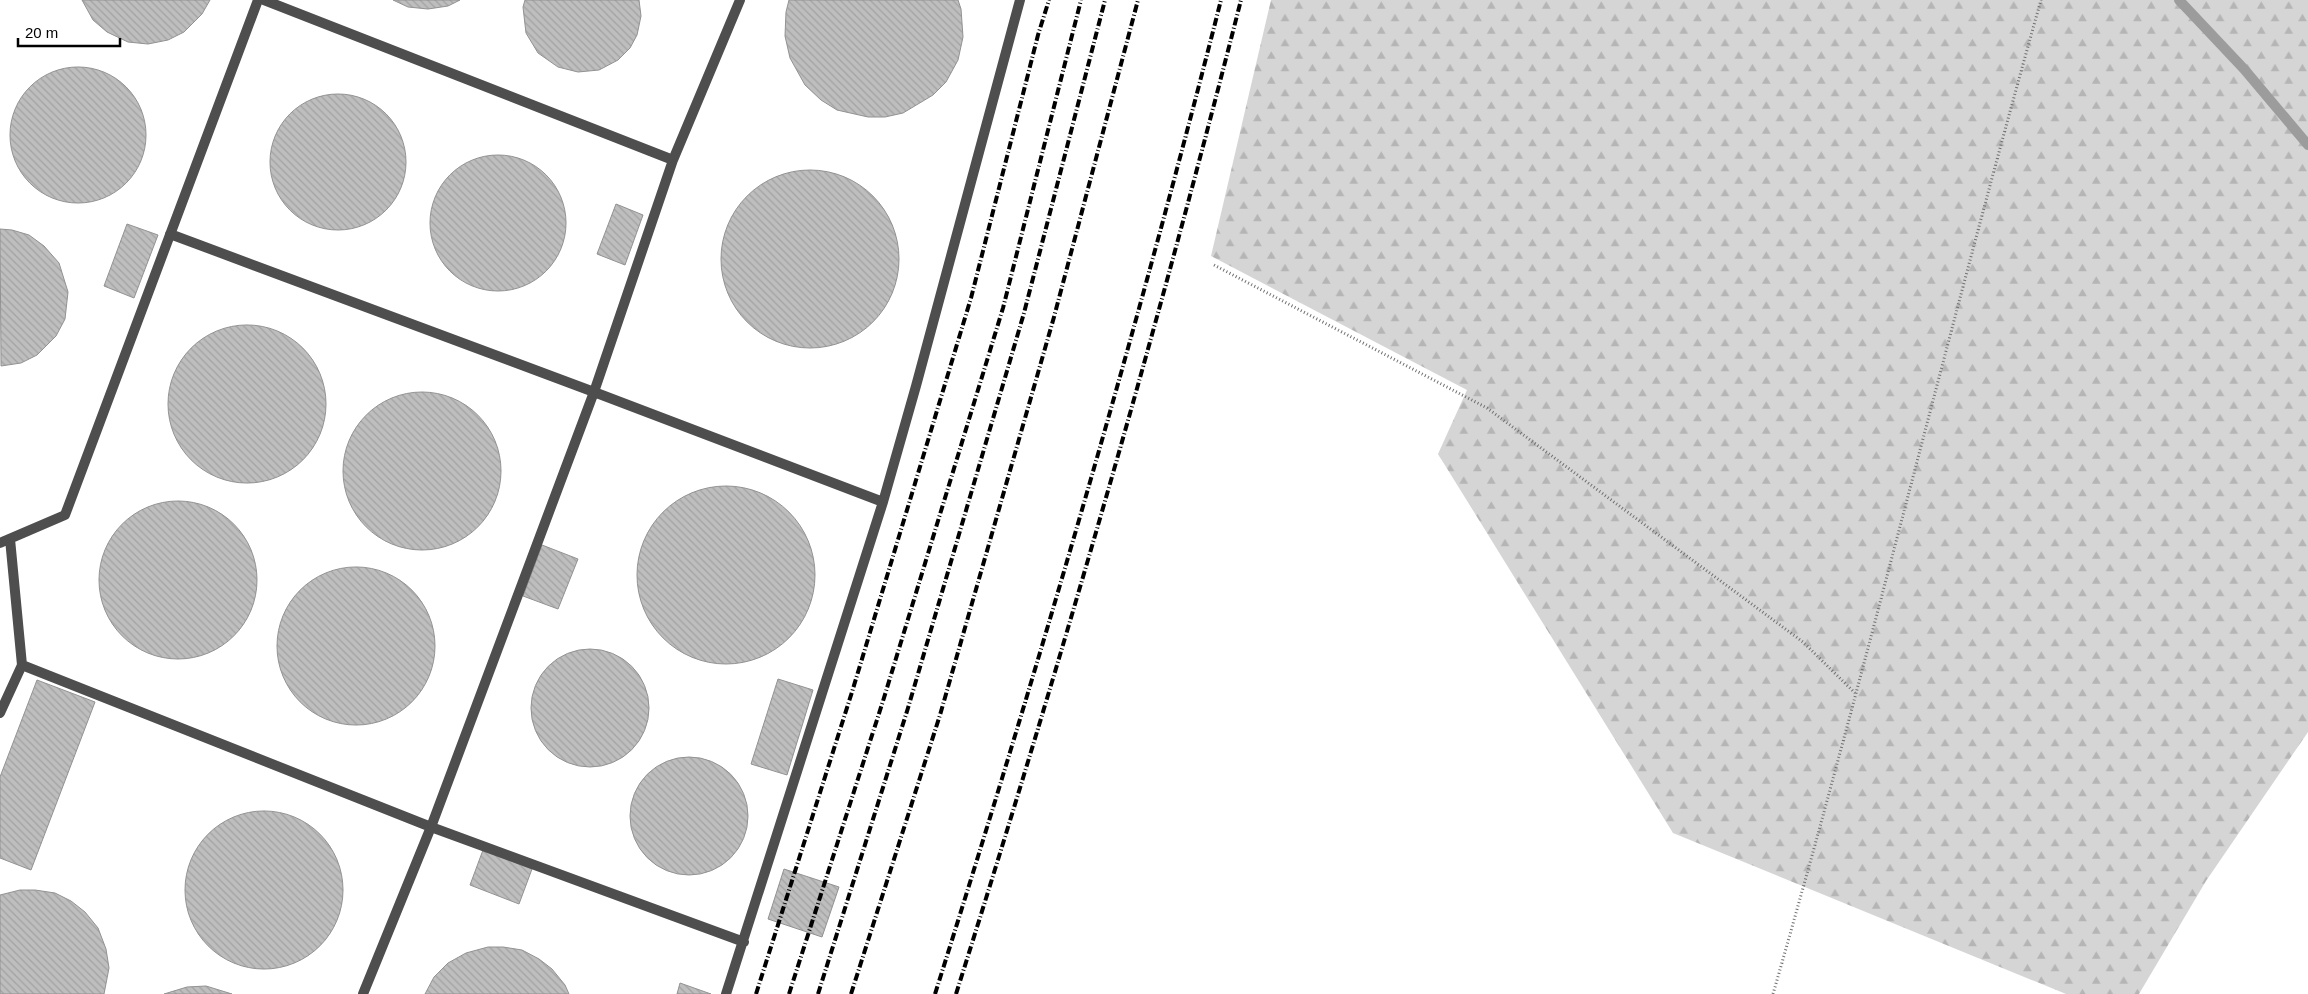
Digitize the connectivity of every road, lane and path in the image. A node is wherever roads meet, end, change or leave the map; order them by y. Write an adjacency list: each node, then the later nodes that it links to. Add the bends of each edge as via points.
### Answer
1 (258, 0): 7 (lane)
2 (264, 0): 6 (lane)
3 (740, 0): 6 (lane)
4 (1020, 0): 10 (lane)
5 (2041, 0): 14 (path, via 1988,188)
6 (673, 160): 9 (lane)
7 (170, 234): 9 (lane); 11 (lane, via 65,515)
8 (1214, 265): 14 (path, via 1486,408 1803,642)
9 (594, 392): 10 (lane); 16 (lane)
10 (883, 502): 17 (lane)
11 (10, 539): 12 (lane); 13 (lane)
12 (0, 544)
13 (22, 666): 15 (lane); 16 (lane)
14 (1856, 694): 20 (path)
15 (0, 713)
16 (431, 827): 17 (lane); 18 (lane)
17 (744, 942): 19 (lane)
18 (363, 994)
19 (726, 994)
20 (1773, 994)

